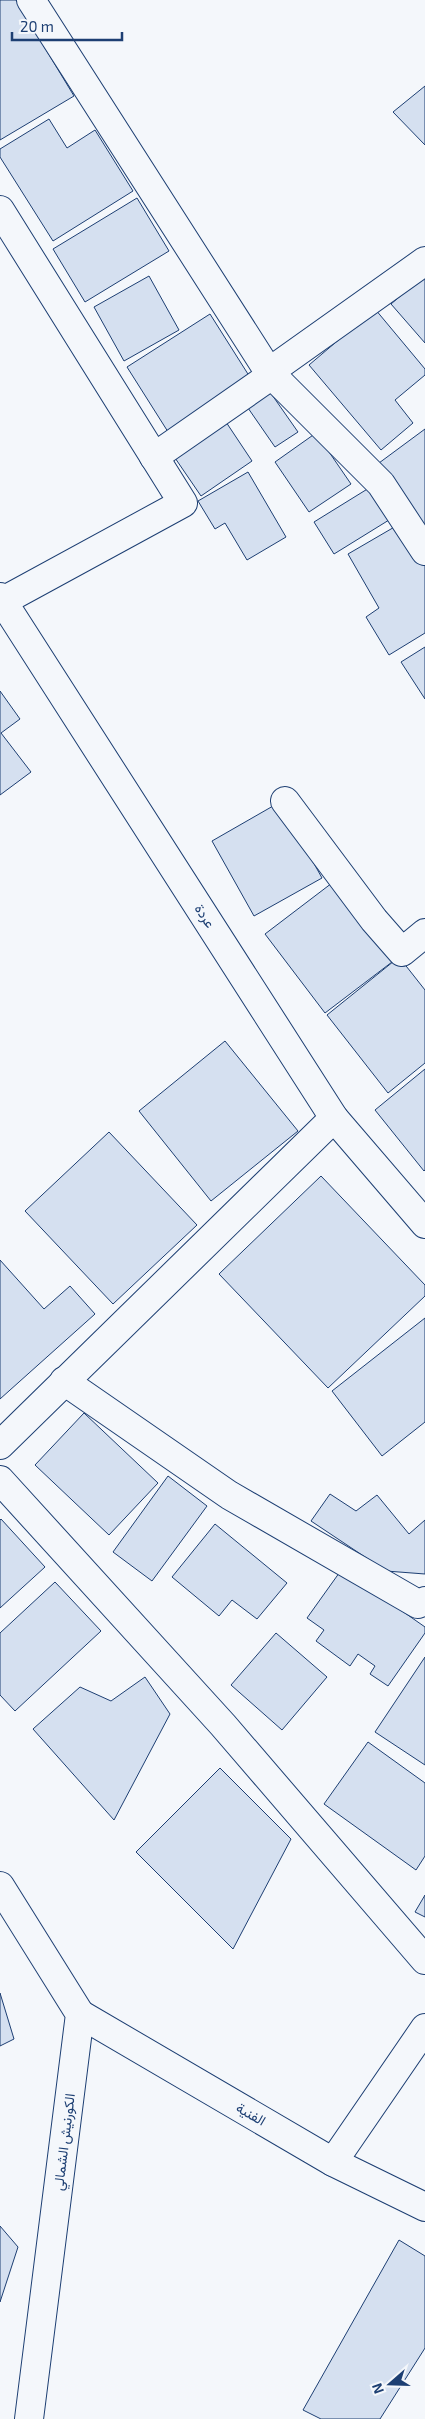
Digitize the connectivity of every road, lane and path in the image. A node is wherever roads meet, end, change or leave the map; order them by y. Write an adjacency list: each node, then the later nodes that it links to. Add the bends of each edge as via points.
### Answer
1 (31, 0): 4 (street)
2 (0, 210): 5 (street)
3 (425, 261): 4 (street)
4 (271, 373): 5 (street); 6 (street, via 382,484)
5 (154, 457): 7 (street, via 183,503)
6 (425, 551)
7 (1, 599): 10 (street, عردة)
8 (285, 801): 9 (street, via 374,920 402,952)
9 (425, 933)
10 (334, 1118): 11 (street, عردة); 12 (street)
11 (425, 1224)
12 (64, 1381): 13 (street); 15 (street, via 228,1494 418,1604)
13 (0, 1445)
14 (0, 1480): 17 (street, via 223,1725)
15 (425, 1602)
16 (0, 1886): 18 (street)
17 (425, 1960)
18 (80, 2014): 20 (street, الفنية); 22 (street, الكورنيش الشمالي)
19 (425, 2028): 20 (street)
20 (333, 2162): 21 (street, الفنية)
21 (425, 2207)
22 (29, 2419)

